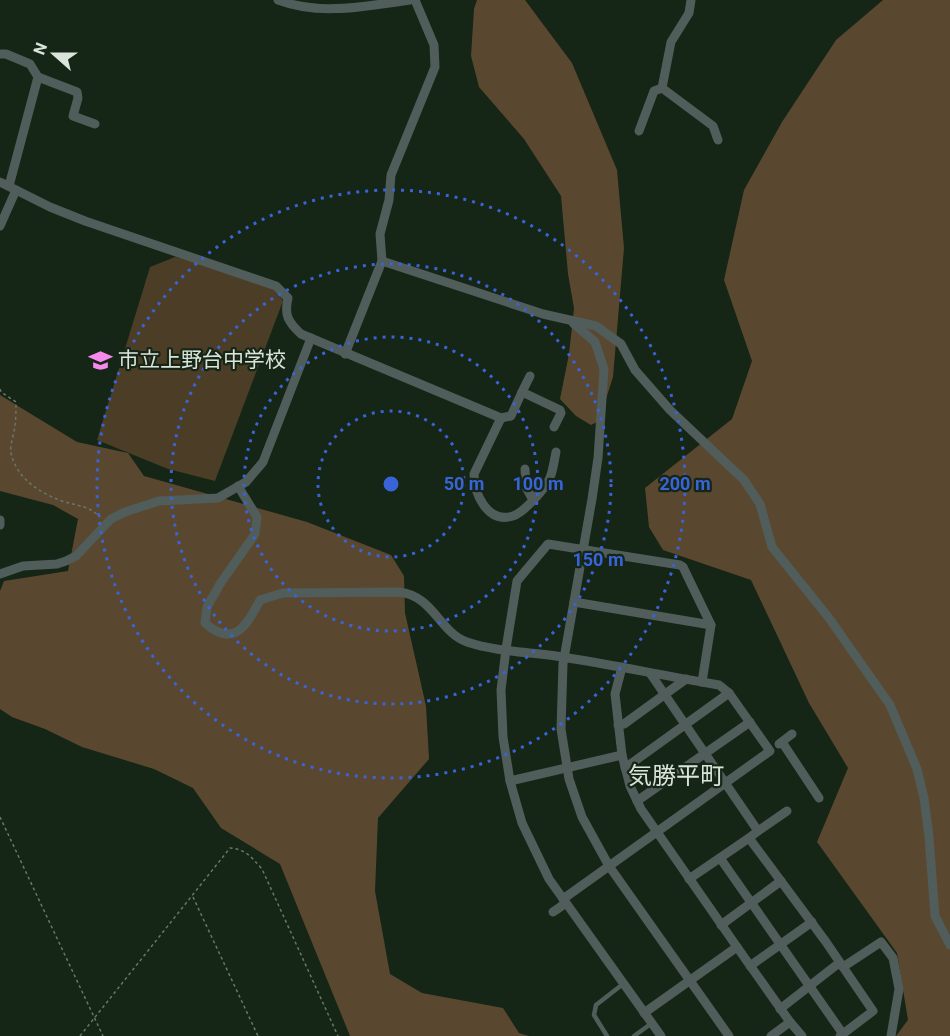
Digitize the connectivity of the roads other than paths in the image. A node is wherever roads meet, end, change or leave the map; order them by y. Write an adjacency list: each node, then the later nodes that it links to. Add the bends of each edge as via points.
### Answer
1 (278, 0): 2 (street, via 294,6 339,9)
2 (410, 0)
3 (415, 0): 13 (street, via 434,45 435,67 392,175 380,234)
4 (691, 0): 7 (street, via 671,42)
5 (0, 54): 6 (street, via 30,64)
6 (38, 76): 8 (street, via 77,92 73,116); 11 (street)
7 (662, 88): 9 (street, via 654,91); 10 (street, via 712,126)
8 (95, 124)
9 (639, 131)
10 (718, 140)
11 (8, 186): 12 (street); 15 (street, via 84,221 276,286 288,298 288,320)
12 (0, 226)
13 (382, 261): 14 (street); 16 (street)
14 (571, 321): 27 (street, via 595,342 604,369 598,458); 67 (street, via 596,326 621,344 635,370 670,410 744,480 760,504 772,547 829,618 890,705 917,769 929,837 935,916)
15 (311, 339): 16 (street); 23 (street, via 263,462)
16 (345, 354): 19 (street)
17 (530, 376): 18 (street)
18 (522, 392): 19 (street, via 511,416); 20 (street, via 560,410)
19 (501, 418): 24 (street, via 474,474 476,493 484,507 502,516 514,516)
20 (554, 428)
21 (556, 452): 24 (street, via 549,481)
22 (525, 469): 24 (street, via 526,487)
23 (238, 486): 28 (street, via 218,498 159,501 125,512 111,519 76,556 66,561); 31 (street, via 257,517 255,534 207,607 205,623 213,630 225,634 239,632 260,600 283,593 406,592 424,601 461,639)
24 (533, 500)
25 (0, 520): 26 (street)
26 (0, 525)
27 (584, 550): 29 (street); 30 (street, via 680,565); 31 (street, via 548,544 517,581)
28 (0, 574)
29 (574, 602): 30 (street); 32 (street)
30 (711, 625): 36 (street)
31 (506, 650): 32 (street); 49 (street, via 501,690 502,737)
32 (564, 657): 33 (street); 47 (street, via 561,720)
33 (622, 668): 34 (street); 40 (street, via 615,694)
34 (650, 673): 35 (street); 38 (street)
35 (686, 679): 36 (street); 38 (street)
36 (702, 682): 37 (street)
37 (729, 693): 39 (street); 41 (street)
38 (665, 695): 40 (street); 41 (street)
39 (750, 722): 44 (street); 45 (street)
40 (618, 725): 46 (street)
41 (686, 726): 45 (street); 48 (street)
42 (792, 735): 43 (street)
43 (782, 742): 44 (street); 51 (street)
44 (770, 751): 50 (street)
45 (705, 753): 50 (street); 52 (street)
46 (622, 755): 47 (street); 48 (street)
47 (567, 768): 49 (street); 58 (street, via 582,816)
48 (625, 768): 52 (street)
49 (510, 782): 61 (street, via 532,848)
50 (726, 784): 54 (street); 55 (street)
51 (819, 798)
52 (638, 801): 55 (street)
53 (788, 811): 54 (street)
54 (759, 831): 56 (street)
55 (657, 832): 58 (street); 59 (street)
56 (749, 838): 57 (street); 60 (street)
57 (720, 858): 59 (street); 62 (street)
58 (609, 866): 61 (street); 71 (street)
59 (689, 879): 65 (street)
60 (781, 881): 62 (street); 64 (street)
61 (565, 901): 63 (street); 72 (street)
62 (751, 902): 65 (street); 66 (street)
63 (553, 912)
64 (812, 922): 66 (street); 69 (street)
65 (721, 925): 68 (street)
66 (781, 945): 70 (street); 73 (street)
67 (950, 945)
68 (737, 947): 70 (street); 71 (street)
69 (841, 965): 73 (street); 78 (street, via 873,1011); 85 (street, via 881,942 893,958 899,989)
70 (750, 966): 74 (street)
71 (690, 980): 75 (street); 82 (street)
72 (623, 984): 75 (street); 79 (lane, via 596,1005 594,1015)
73 (811, 986): 74 (street); 78 (street)
74 (780, 1009): 77 (street)
75 (644, 1013): 76 (street)
76 (652, 1023): 80 (lane); 81 (street)
77 (790, 1023): 83 (street); 84 (street)
78 (841, 1035)
79 (607, 1036)
80 (634, 1036)
81 (661, 1036)
82 (729, 1036)
83 (771, 1036)
84 (802, 1036)
85 (891, 1036)

